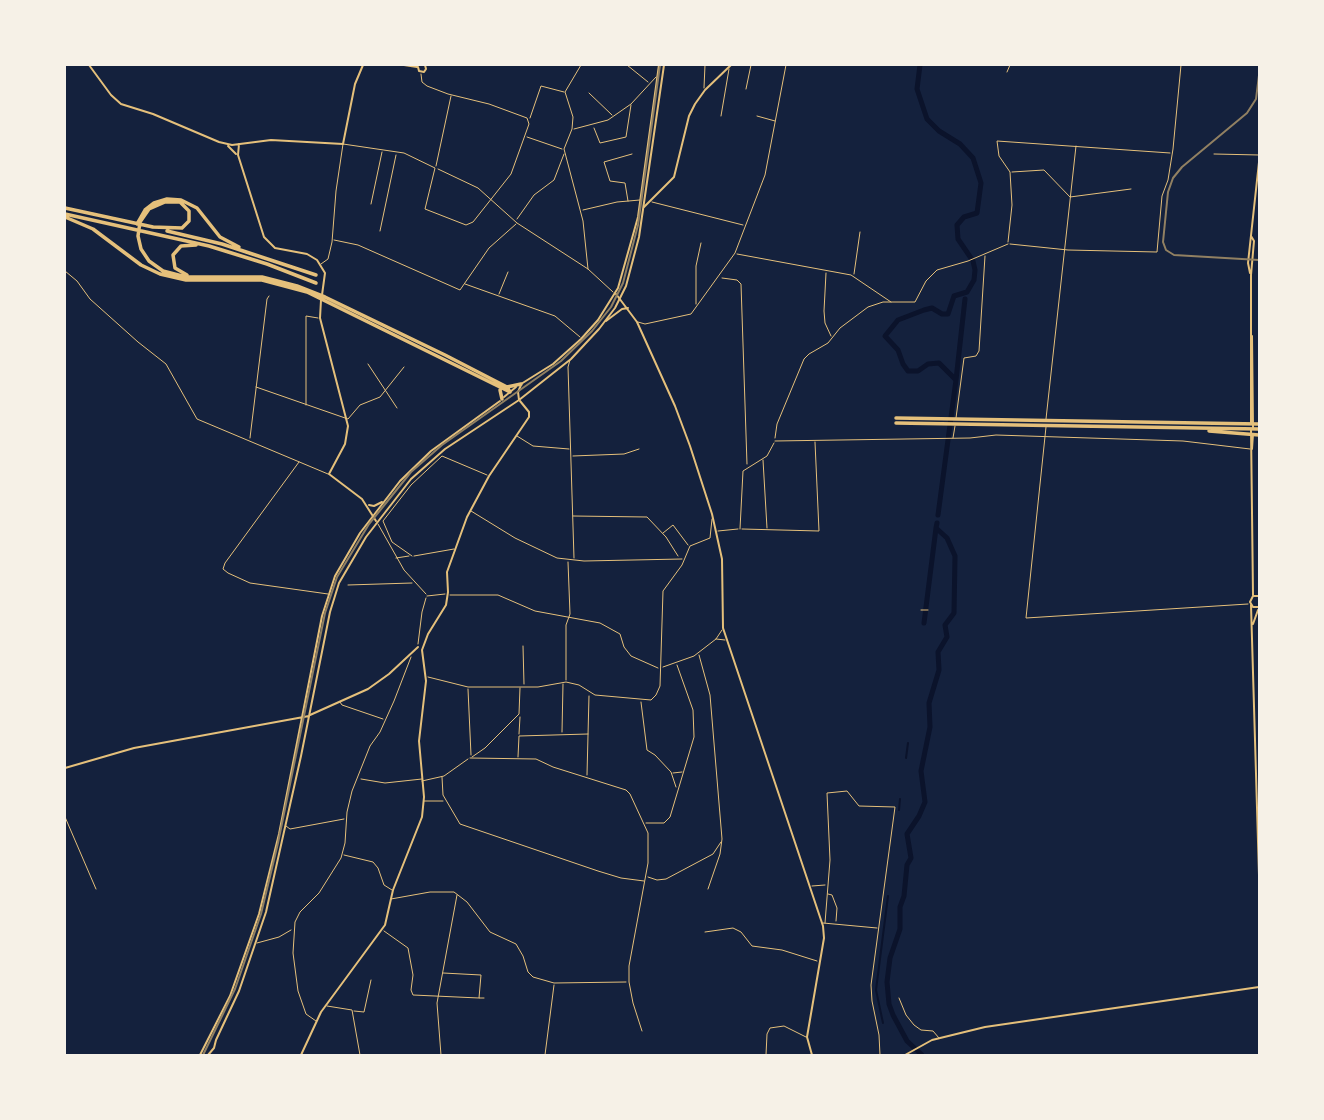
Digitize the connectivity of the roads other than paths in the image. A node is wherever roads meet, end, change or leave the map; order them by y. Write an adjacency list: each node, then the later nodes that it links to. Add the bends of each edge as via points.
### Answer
1 (89, 65): 36 (main road, via 120,102)
2 (363, 65): 38 (main road)
3 (404, 65): 14 (main road)
4 (425, 65): 16 (main road)
5 (581, 65): 24 (street)
6 (627, 65): 20 (street)
7 (659, 65): 18 (main road)
8 (665, 65): 19 (main road)
9 (705, 65): 23 (street)
10 (751, 65): 22 (street)
11 (786, 65): 32 (street)
12 (1010, 65): 17 (street)
13 (1181, 65): 44 (street)
14 (418, 66): 16 (main road)
15 (731, 66): 23 (main road); 29 (street)
16 (421, 72): 26 (street, via 424,84)
17 (1007, 72)
18 (657, 76): 20 (street); 21 (main road)
19 (662, 82): 21 (street); 53 (main road)
20 (650, 83): 21 (street); 27 (street)
21 (655, 85): 56 (main road)
22 (746, 89)
23 (705, 90): 54 (main road, via 690,113 674,177)
24 (565, 92): 31 (street, via 540,87); 34 (street, via 573,114)
25 (589, 93): 28 (street)
26 (452, 95): 31 (street); 50 (street)
27 (631, 104): 28 (street); 33 (street, via 625,138 600,143)
28 (614, 117): 33 (street)
29 (721, 117)
30 (757, 117): 32 (street)
31 (529, 120): 35 (street)
32 (775, 121): 65 (street, via 765,175)
33 (594, 126): 34 (street)
34 (572, 129): 41 (street)
35 (524, 137): 41 (street); 57 (street, via 512,173)
36 (225, 144): 37 (main road); 48 (main road)
37 (239, 144): 38 (main road, via 271,140); 48 (main road)
38 (343, 144): 40 (street); 70 (street)
39 (1076, 146): 44 (street); 51 (street, via 997,141 999,156); 55 (street)
40 (382, 149): 42 (street); 59 (street)
41 (564, 149): 43 (street)
42 (396, 152): 50 (street); 67 (street)
43 (565, 153): 61 (street); 64 (street, via 552,181 533,196)
44 (1172, 153): 74 (street, via 1157,252)
45 (632, 154): 58 (street, via 604,162 610,181 625,182)
46 (1214, 154): 47 (street)
47 (1259, 155)
48 (239, 158): 80 (main road, via 266,240 278,249 312,256)
49 (1259, 162): 77 (main road)
50 (435, 168): 57 (street); 57 (street, via 426,211 468,226)
51 (1010, 172): 55 (street, via 1044,170); 72 (street)
52 (1131, 188): 55 (street)
53 (646, 194): 54 (main road); 56 (main road); 60 (main road)
54 (652, 197): 60 (main road); 65 (street)
55 (1070, 197): 74 (street)
56 (641, 198): 58 (street); 92 (main road)
57 (492, 199): 64 (street)
58 (628, 201): 61 (street)
59 (371, 204)
60 (644, 207): 95 (main road)
61 (581, 211): 81 (street)
62 (65, 213): 66 (highway); 73 (highway); 87 (highway, via 147,268)
63 (143, 215): 66 (highway, via 168,201 183,203 189,211 189,221 182,228); 69 (highway); 78 (highway, via 157,202 181,200 197,208 222,238)
64 (516, 222): 81 (street); 91 (street, via 489,248)
65 (745, 225): 75 (street)
66 (152, 227): 78 (highway)
67 (380, 231)
68 (860, 232): 89 (street)
69 (137, 238): 87 (highway, via 146,262); 88 (highway, via 144,255 157,268)
70 (332, 239): 80 (street, via 328,259); 91 (street, via 358,245 460,290)
71 (701, 243): 97 (street)
72 (1008, 244): 74 (street); 76 (street)
73 (209, 246): 88 (highway, via 185,245 174,254 175,268); 90 (highway)
74 (1064, 250): 128 (street)
75 (735, 253): 82 (street); 86 (street)
76 (986, 254): 96 (street, via 935,272 915,302); 129 (street, via 979,351 964,358)
77 (1251, 254): 79 (main road); 135 (main road)
78 (257, 255): 85 (highway)
79 (1258, 255)
80 (321, 264): 99 (main road, via 325,276)
81 (587, 269): 92 (street)
82 (826, 270): 89 (street); 104 (street, via 824,311)
83 (65, 271): 130 (street, via 166,364 197,419)
84 (508, 272): 94 (street)
85 (316, 275)
86 (719, 276): 97 (street); 139 (street, via 741,284)
87 (169, 277): 112 (highway, via 257,280 301,290)
88 (196, 277): 114 (highway, via 256,276 298,286)
89 (854, 277): 96 (street)
90 (316, 283)
91 (465, 284): 94 (street)
92 (615, 293): 95 (main road); 105 (main road)
93 (269, 296): 113 (street)
94 (498, 296): 105 (street, via 555,316)
95 (621, 299): 98 (main road); 100 (main road)
96 (891, 302): 104 (street, via 868,307)
97 (697, 307): 102 (street, via 685,317)
98 (629, 308): 100 (main road); 101 (main road)
99 (320, 318): 119 (street, via 306,316); 121 (main road)
100 (606, 321): 106 (main road)
101 (637, 322): 102 (street); 103 (main road)
102 (645, 324): 103 (street)
103 (642, 332): 147 (main road, via 683,425)
104 (832, 337): 132 (street, via 804,359 776,424)
105 (581, 339): 111 (main road)
106 (571, 359): 109 (main road); 110 (street)
107 (368, 365): 115 (street)
108 (404, 367): 115 (street)
109 (560, 367): 110 (street); 118 (main road)
110 (568, 367): 133 (street)
111 (521, 384): 114 (highway); 116 (main road); 118 (main road)
112 (495, 386): 116 (highway); 117 (highway)
113 (256, 387): 119 (street); 130 (street)
114 (507, 387): 116 (highway)
115 (387, 391): 120 (street); 121 (street, via 360,405)
116 (510, 392): 117 (main road); 118 (main road)
117 (502, 399): 142 (main road, via 426,456)
118 (519, 400): 126 (main road, via 530,415); 148 (main road, via 429,461)
119 (306, 405): 121 (street)
120 (397, 408)
121 (347, 419): 140 (main road, via 345,444)
122 (896, 421): 123 (highway)
123 (956, 422): 124 (highway); 125 (highway)
124 (1259, 425): 125 (highway)
125 (1193, 429): 127 (highway)
126 (517, 436): 133 (street, via 535,447); 141 (main road)
127 (1259, 436)
128 (1045, 437): 129 (street); 135 (street); 171 (street, via 1026,618)
129 (953, 438): 131 (street)
130 (249, 440): 138 (street)
131 (815, 440): 132 (street); 150 (street, via 820,531)
132 (775, 441): 137 (street)
133 (571, 449): 136 (street)
134 (639, 449): 136 (street)
135 (1252, 449): 165 (main road)
136 (571, 456): 146 (street)
137 (763, 460): 139 (street); 150 (street)
138 (300, 461): 140 (street); 166 (street, via 224,570 250,583)
139 (747, 467): 149 (street)
140 (329, 474): 143 (main road)
141 (489, 476): 144 (main road); 155 (street, via 442,456 395,504 384,526 395,544)
142 (382, 502): 143 (main road); 145 (main road)
143 (368, 505): 145 (main road)
144 (470, 511): 154 (main road); 159 (street, via 534,548)
145 (373, 514): 148 (main road); 166 (main road)
146 (573, 516): 152 (street, via 647,517); 160 (street)
147 (712, 519): 151 (main road); 153 (street, via 710,538)
148 (376, 521): 156 (street); 197 (main road, via 334,596)
149 (740, 529): 150 (street); 151 (street)
150 (767, 530)
151 (715, 532): 176 (main road, via 724,575)
152 (661, 533): 153 (street, via 673,525); 157 (street)
153 (690, 547): 158 (street)
154 (456, 549): 155 (street); 167 (main road, via 447,574)
155 (412, 556): 156 (street)
156 (396, 558): 161 (street)
157 (679, 558): 158 (street); 160 (street)
158 (684, 559): 187 (street, via 662,596)
159 (568, 560): 160 (street); 175 (street)
160 (574, 560)
161 (411, 579): 162 (street); 163 (street)
162 (415, 582): 163 (street); 168 (street)
163 (406, 583): 164 (street)
164 (348, 585)
165 (1253, 587): 169 (main road); 170 (main road)
166 (326, 594): 198 (main road)
167 (448, 594): 168 (street); 175 (street, via 495,594 535,611); 180 (main road)
168 (427, 596): 181 (street)
169 (1253, 596): 170 (main road); 171 (main road)
170 (1259, 596)
171 (1250, 604): 172 (main road); 177 (main road)
172 (1259, 607): 177 (main road)
173 (922, 610): 174 (street)
174 (928, 611)
175 (569, 617): 187 (street, via 613,629 631,656); 189 (street)
176 (723, 628): 178 (street); 179 (main road)
177 (1251, 629): 221 (main road)
178 (716, 639): 179 (street); 184 (street)
179 (727, 641): 226 (main road)
180 (424, 644): 181 (main road); 183 (main road)
181 (418, 646): 183 (main road); 185 (main road)
182 (523, 646): 191 (street)
183 (422, 650): 188 (main road)
184 (698, 653): 186 (street); 219 (street, via 710,695)
185 (410, 655): 195 (main road, via 376,684); 199 (street)
186 (676, 663): 187 (street); 206 (street, via 695,725)
187 (661, 668): 194 (street, via 657,693 651,700)
188 (426, 677): 192 (street); 211 (main road, via 419,735)
189 (564, 682): 191 (street); 193 (street, via 579,685); 200 (street)
190 (520, 686): 191 (street); 192 (street); 196 (street)
191 (524, 686)
192 (468, 687): 203 (street)
193 (590, 694): 194 (street); 201 (street)
194 (642, 700): 207 (street, via 646,748)
195 (340, 702): 197 (main road); 199 (street)
196 (519, 714): 202 (street); 203 (street)
197 (309, 716): 198 (main road); 218 (main road)
198 (302, 717): 205 (main road, via 120,751); 258 (main road, via 257,924 233,990)
199 (385, 720): 209 (street)
200 (562, 734): 201 (street); 202 (street)
201 (588, 734): 210 (street)
202 (519, 736): 204 (street)
203 (471, 758): 204 (street); 208 (street)
204 (518, 759): 210 (street, via 536,759)
205 (65, 768)
206 (684, 771): 207 (street); 212 (street)
207 (671, 772): 212 (street)
208 (442, 777): 211 (street); 213 (street)
209 (359, 778): 211 (street, via 385,783); 216 (street)
210 (586, 778): 217 (street, via 628,792)
211 (422, 780): 214 (main road)
212 (677, 789): 217 (street, via 669,819)
213 (445, 800): 214 (street); 224 (street, via 462,825 598,871)
214 (424, 801): 229 (main road)
215 (65, 817): 228 (street)
216 (346, 819): 218 (street); 220 (street)
217 (644, 823): 223 (street, via 649,844)
218 (286, 826): 239 (main road)
219 (722, 840): 223 (street, via 711,855 666,879); 227 (street)
220 (342, 855): 229 (street, via 371,860 384,884); 236 (street, via 321,891 299,914)
221 (1259, 861): 222 (main road)
222 (1259, 875)
223 (646, 876): 224 (street)
224 (644, 881): 243 (street)
225 (828, 885): 226 (street); 231 (street); 235 (street, via 827,793 847,791 859,806 895,807)
226 (810, 886): 233 (main road)
227 (708, 889)
228 (96, 890)
229 (393, 890): 232 (main road)
230 (458, 893): 232 (street); 241 (street); 244 (street, via 490,932 517,946 529,974)
231 (827, 894): 233 (street); 234 (street, via 836,904)
232 (391, 899): 237 (main road)
233 (824, 923): 234 (street); 240 (main road)
234 (835, 923): 235 (street)
235 (879, 928): 270 (street, via 871,994)
236 (294, 929): 239 (street); 252 (street, via 298,991 306,1014)
237 (382, 930): 246 (street, via 408,948 412,995); 250 (main road)
238 (705, 932): 240 (street, via 733,928 752,946)
239 (257, 943): 259 (main road)
240 (820, 962): 253 (main road)
241 (443, 973): 246 (street); 247 (street, via 481,975)
242 (370, 979): 251 (street, via 364,1012)
243 (629, 982): 244 (street); 254 (street)
244 (554, 983): 267 (street)
245 (1259, 987): 257 (main road, via 985,1027)
246 (438, 996): 247 (street); 266 (street)
247 (479, 998): 248 (street)
248 (484, 998)
249 (900, 998): 257 (street, via 914,1025)
250 (325, 1006): 251 (street); 252 (main road)
251 (352, 1010): 265 (street)
252 (316, 1021): 264 (main road)
253 (808, 1030): 255 (street); 256 (main road)
254 (642, 1031)
255 (802, 1033): 256 (street); 268 (street, via 784,1026 770,1028)
256 (807, 1037): 269 (main road)
257 (939, 1038): 271 (main road)
258 (207, 1041): 259 (main road); 260 (main road)
259 (215, 1045): 261 (main road)
260 (204, 1047): 261 (main road); 262 (main road)
261 (211, 1051): 263 (main road)
262 (200, 1055)
263 (208, 1055)
264 (301, 1055)
265 (360, 1055)
266 (441, 1055)
267 (545, 1055)
268 (766, 1055)
269 (813, 1055)
270 (880, 1055)
271 (905, 1055)

